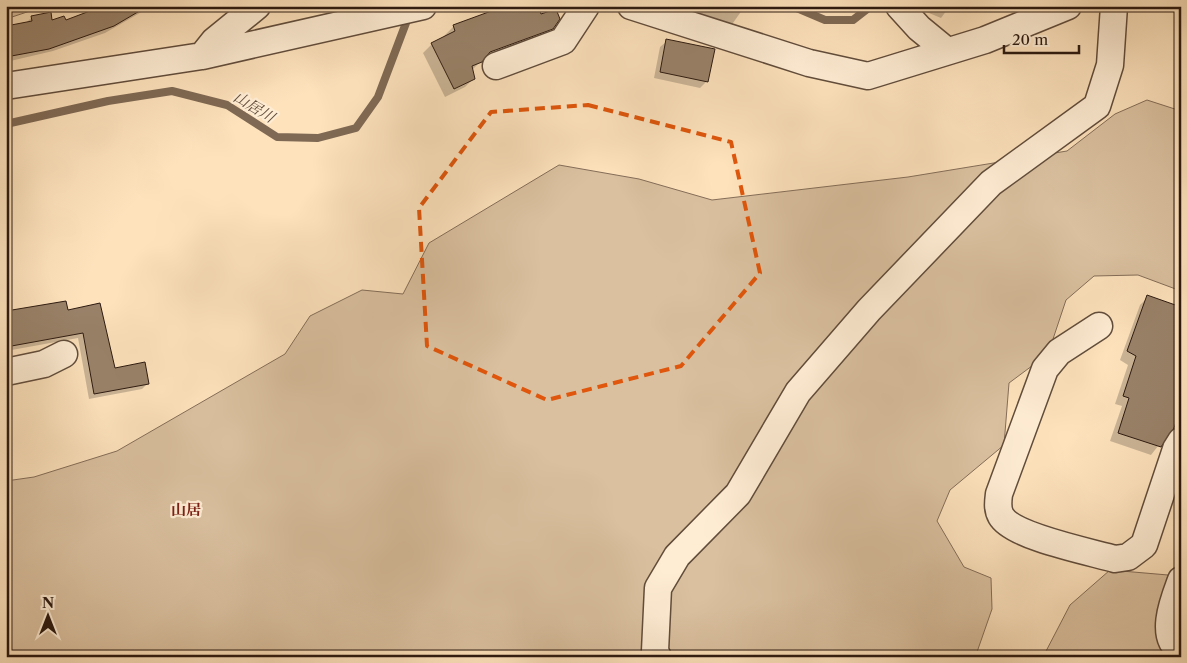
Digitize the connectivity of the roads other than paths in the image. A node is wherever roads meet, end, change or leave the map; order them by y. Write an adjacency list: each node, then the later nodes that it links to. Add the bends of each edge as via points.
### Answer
1 (257, 6): 9 (street, via 214,41)
2 (423, 6): 9 (street)
3 (586, 6): 10 (street, via 563,40)
4 (631, 6): 8 (street, via 809,63 868,76)
5 (899, 6): 8 (street)
6 (1068, 6): 8 (street, via 985,40)
7 (1114, 6): 18 (street, via 1110,65 1097,106 991,183 869,310 798,392 738,494 676,556 658,588)
8 (947, 51)
9 (202, 56): 11 (street)
10 (496, 66)
11 (6, 86)
12 (1099, 326): 15 (street, via 1059,352 1046,369 999,494 998,507 1002,517 1028,534 1116,559 1128,557 1144,544)
13 (64, 354): 14 (street, via 44,364)
14 (6, 372)
15 (1181, 441)
16 (1181, 580): 17 (street, via 1171,608 1169,630 1176,648)
17 (1181, 651)
18 (658, 657)

